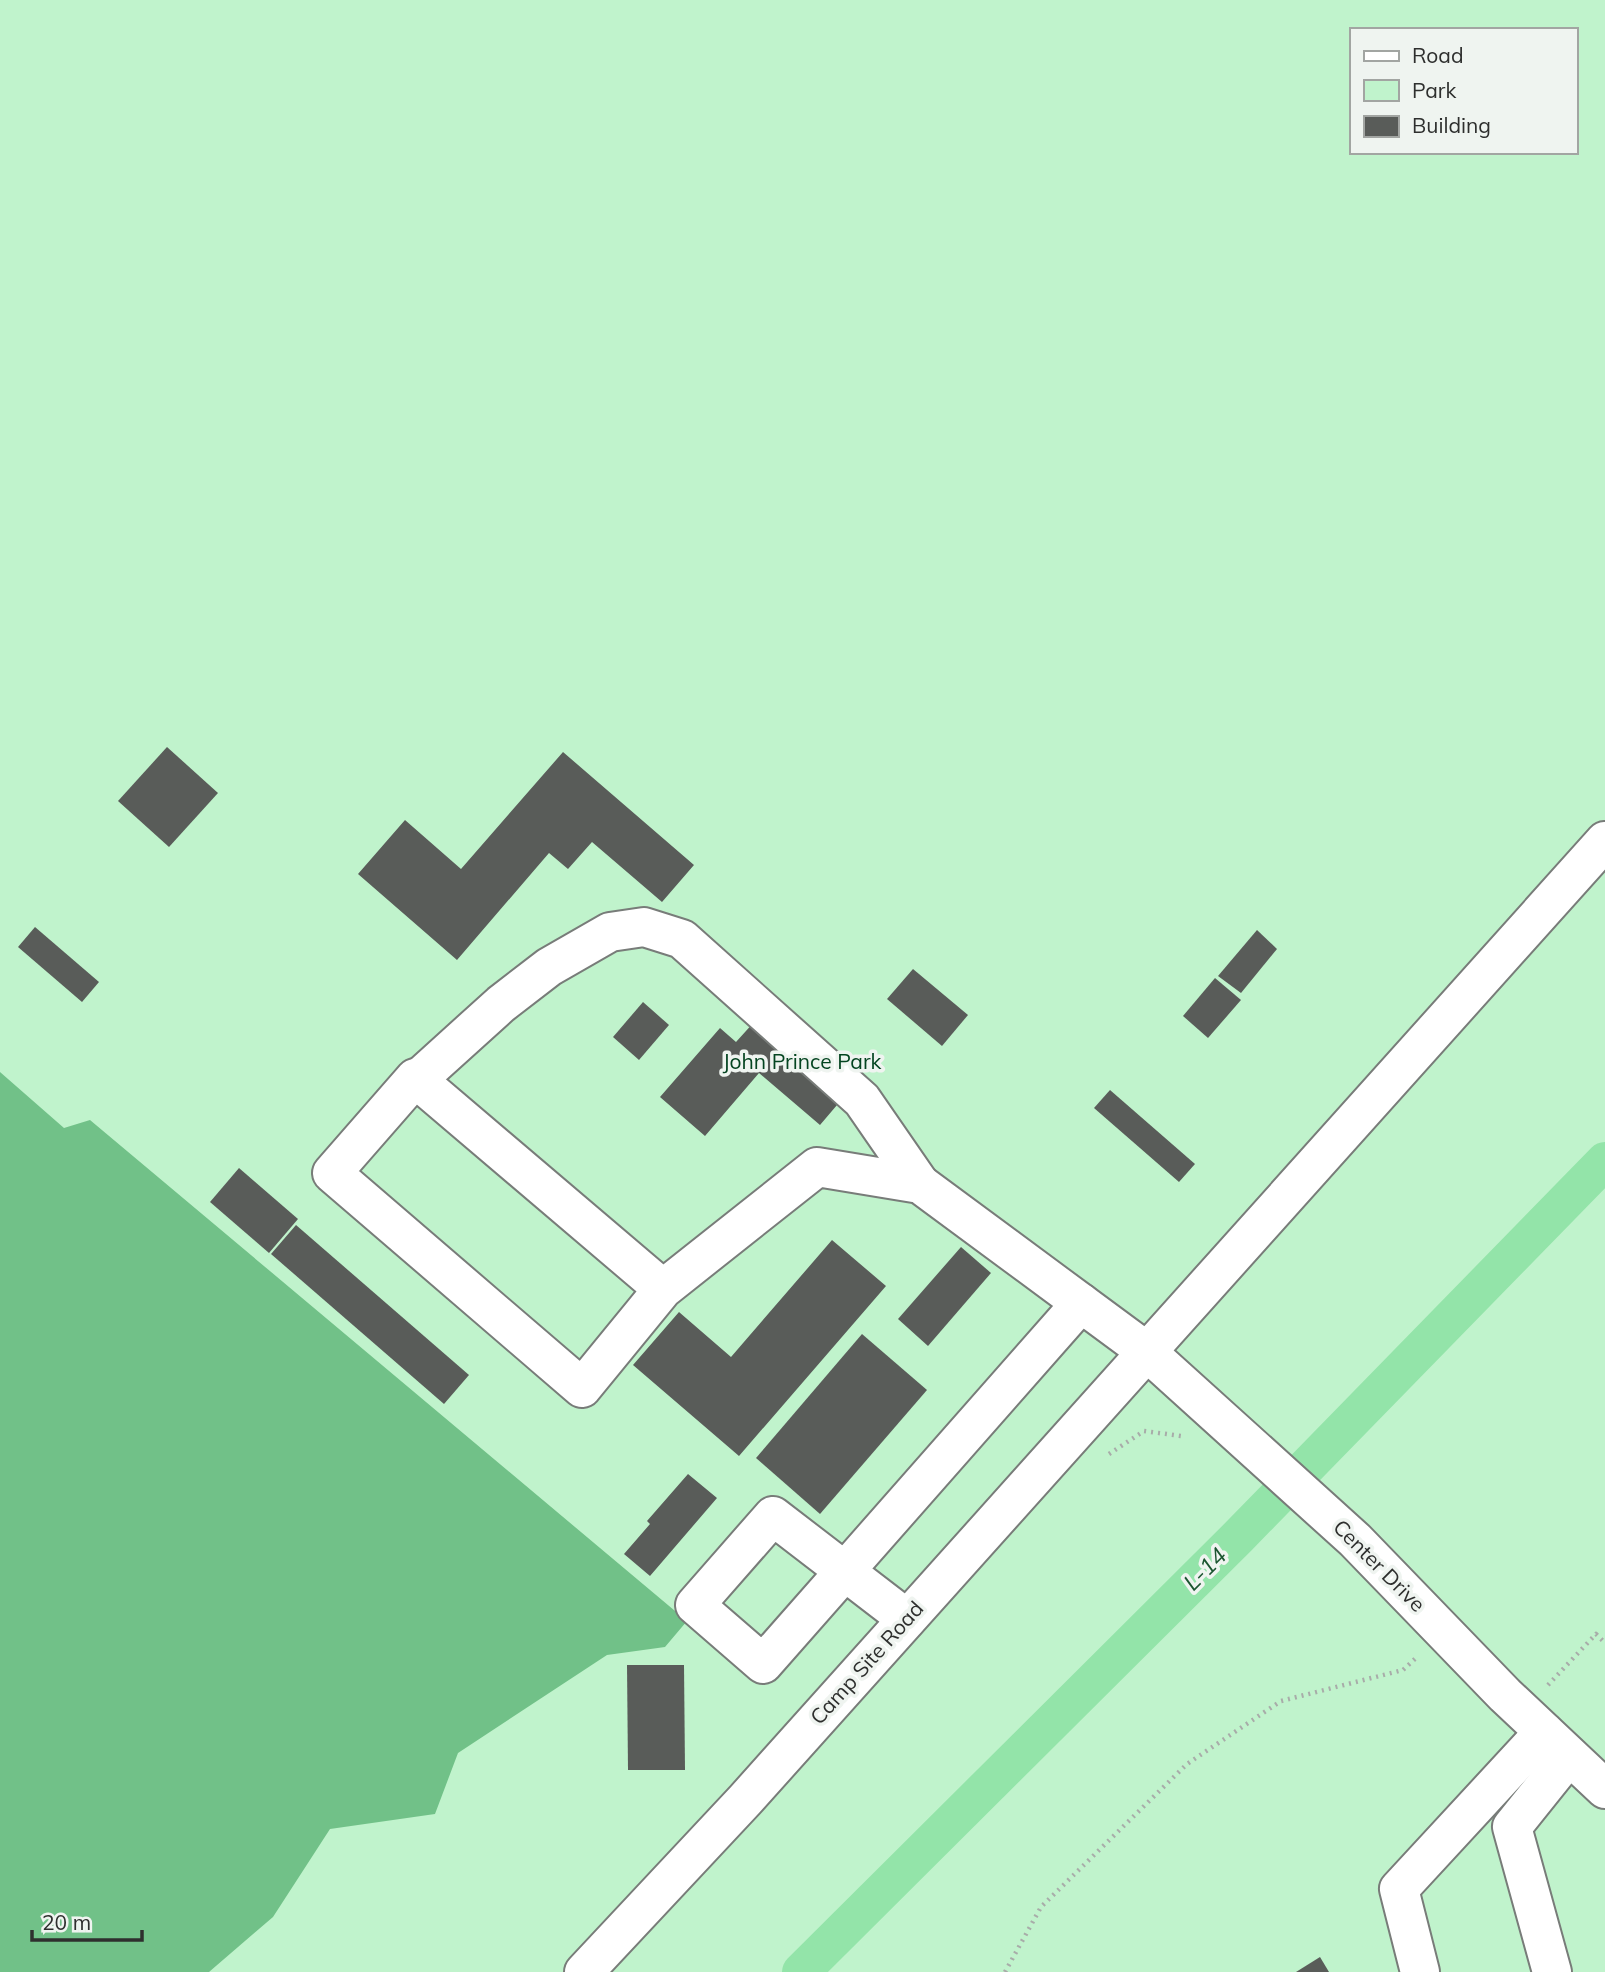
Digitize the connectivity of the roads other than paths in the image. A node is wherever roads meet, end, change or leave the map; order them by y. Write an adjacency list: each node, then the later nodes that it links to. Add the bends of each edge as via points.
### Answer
1 (1605, 841): 6 (street, Camp Site Road)
2 (417, 1080): 3 (street, via 501,1003 549,967 610,932 644,927 682,939 862,1100); 4 (street); 4 (street, via 332,1173 582,1388)
3 (920, 1184): 4 (street, via 817,1167); 5 (street, Center Drive)
4 (663, 1289)
5 (1081, 1303): 6 (street, Center Drive); 7 (street, via 844,1571)
6 (1146, 1351): 7 (street, Camp Site Road); 8 (street, Center Drive, via 1355,1540)
7 (907, 1619): 10 (street, Camp Site Road)
8 (1545, 1733): 9 (street, Center Drive); 11 (street, via 1399,1889); 12 (street, via 1512,1827)
9 (1605, 1789)
10 (584, 1972)
11 (1420, 1972)
12 (1552, 1972)

